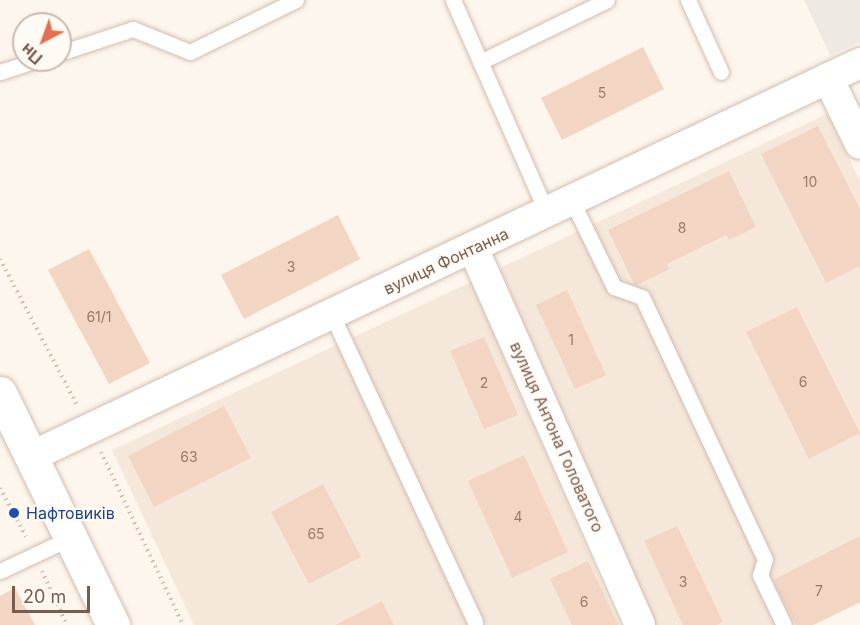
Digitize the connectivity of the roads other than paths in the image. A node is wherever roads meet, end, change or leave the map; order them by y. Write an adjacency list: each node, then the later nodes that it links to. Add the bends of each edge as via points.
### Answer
1 (296, 0): 5 (lane, via 190,52 133,29)
2 (453, 0): 6 (lane)
3 (607, 0): 6 (lane)
4 (688, 0): 8 (lane)
5 (72, 49)
6 (480, 62): 11 (lane)
7 (860, 63): 9 (street, вулиця Фонтанна)
8 (721, 72)
9 (828, 78): 10 (street); 11 (street, вулиця Фонтанна)
10 (860, 144)
11 (559, 207): 12 (street, вулиця Фонтанна); 21 (lane, via 614,286 642,297 765,560 760,574)
12 (473, 248): 13 (street, вулиця Фонтанна); 20 (street, вулиця Антона Головатого)
13 (332, 315): 15 (street, вулиця Фонтанна); 18 (lane)
14 (0, 393): 15 (street)
15 (30, 457): 16 (street)
16 (70, 538): 17 (lane); 19 (street)
17 (0, 571)
18 (475, 621)
19 (113, 625)
20 (640, 625)
21 (784, 625)

